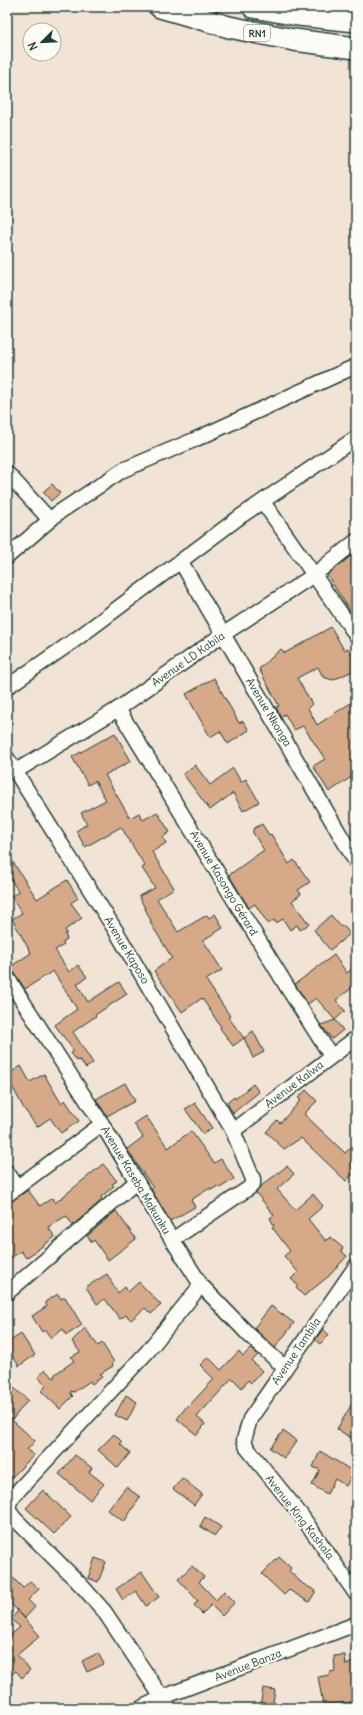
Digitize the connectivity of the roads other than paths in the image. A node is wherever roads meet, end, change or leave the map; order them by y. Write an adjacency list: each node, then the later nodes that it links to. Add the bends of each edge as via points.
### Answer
1 (160, 7): 4 (highway, RN1, via 229,27 294,40)
2 (253, 7): 3 (highway, RN1)
3 (356, 21)
4 (356, 48)
5 (356, 366): 9 (street, via 123,470)
6 (356, 438): 8 (street)
7 (7, 473): 9 (street)
8 (263, 502): 12 (street); 13 (street)
9 (50, 520): 11 (street)
10 (356, 542): 13 (street, Avenue LD Kabila)
11 (7, 557)
12 (180, 562): 14 (street, Avenue Nkonga); 16 (street)
13 (314, 576): 14 (street, Avenue LD Kabila); 15 (street)
14 (222, 635): 17 (street, Avenue LD Kabila); 20 (street, Avenue Nkonga)
15 (356, 635)
16 (7, 687)
17 (118, 709): 19 (street, Avenue LD Kabila); 23 (street, Avenue Kasongo Gérard)
18 (7, 758): 19 (street, Avenue Kaposo)
19 (16, 771): 25 (street, Avenue Kaposo, via 116,931)
20 (356, 862)
21 (7, 977): 24 (street, Avenue Kaseba Makunku)
22 (356, 1038): 23 (street, Avenue Kalwa)
23 (331, 1056): 25 (street, Avenue Kalwa)
24 (102, 1124): 27 (street, Avenue Kaseba Makunku); 28 (street)
25 (233, 1131): 29 (street, Avenue Kaposo, via 253,1184)
26 (7, 1172): 28 (street)
27 (136, 1182): 29 (street, Avenue Kaseba Makunku); 32 (street)
28 (12, 1191)
29 (172, 1240): 31 (street, Avenue Kaseba Makunku)
30 (356, 1266): 33 (street, Avenue Tambila)
31 (201, 1285): 33 (street, Avenue Kaseba Makunku); 37 (street, via 148,1351 14,1494 8,1506 14,1518 104,1611)
32 (7, 1293)
33 (285, 1368): 34 (street, Avenue Tambila, via 250,1418)
34 (244, 1440): 35 (street, Avenue King Kashala, via 247,1448 305,1521)
35 (356, 1594)
36 (356, 1624): 37 (street, Avenue Banza)
37 (166, 1703): 38 (street, Avenue Banza)
38 (141, 1708)

